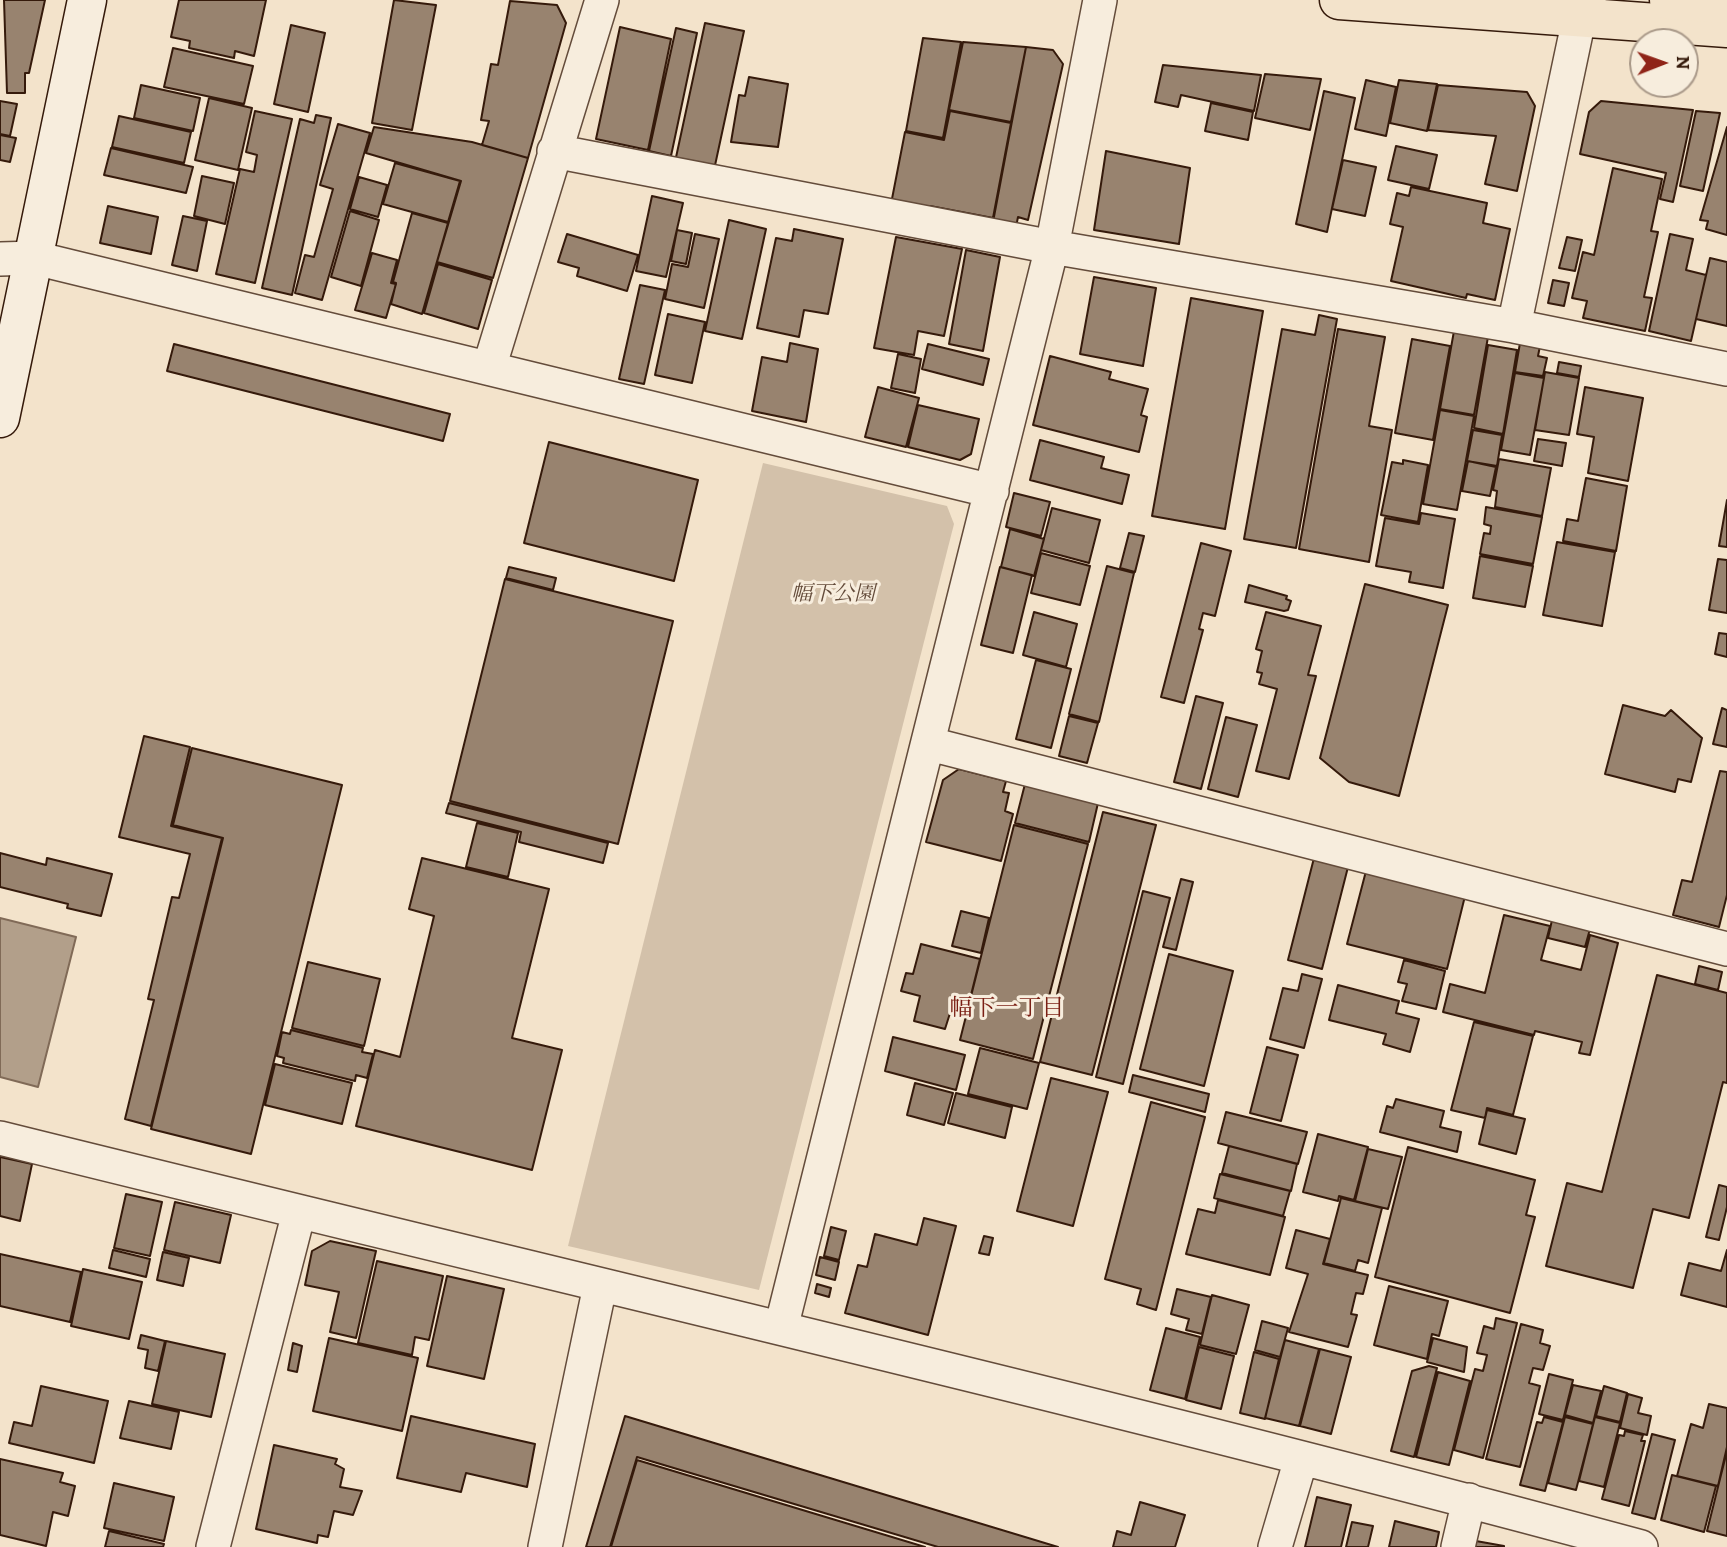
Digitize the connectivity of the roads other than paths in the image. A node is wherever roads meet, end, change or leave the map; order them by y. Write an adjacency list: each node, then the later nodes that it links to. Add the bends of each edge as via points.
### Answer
1 (87, 0): 11 (street)
2 (602, 0): 9 (street)
3 (1100, 0): 10 (street)
4 (1339, 0): 7 (main road)
5 (1669, 0): 6 (main road)
6 (1727, 4)
7 (1584, 9): 8 (main road); 12 (street)
8 (1727, 27)
9 (554, 151): 10 (street); 13 (street)
10 (1052, 247): 12 (street); 16 (street)
11 (18, 259): 13 (street); 15 (street)
12 (1514, 326): 14 (street)
13 (489, 368): 16 (street)
14 (1727, 369)
15 (0, 418)
16 (992, 491): 17 (street)
17 (930, 744): 18 (street); 22 (street)
18 (1727, 949)
19 (0, 1138): 20 (street)
20 (299, 1212): 21 (street); 25 (street)
21 (600, 1286): 22 (street); 26 (street)
22 (781, 1328): 23 (street)
23 (1301, 1459): 24 (street); 27 (street)
24 (1469, 1500): 28 (street); 29 (street)
25 (213, 1547)
26 (545, 1547)
27 (1275, 1547)
28 (1458, 1547)
29 (1642, 1547)

